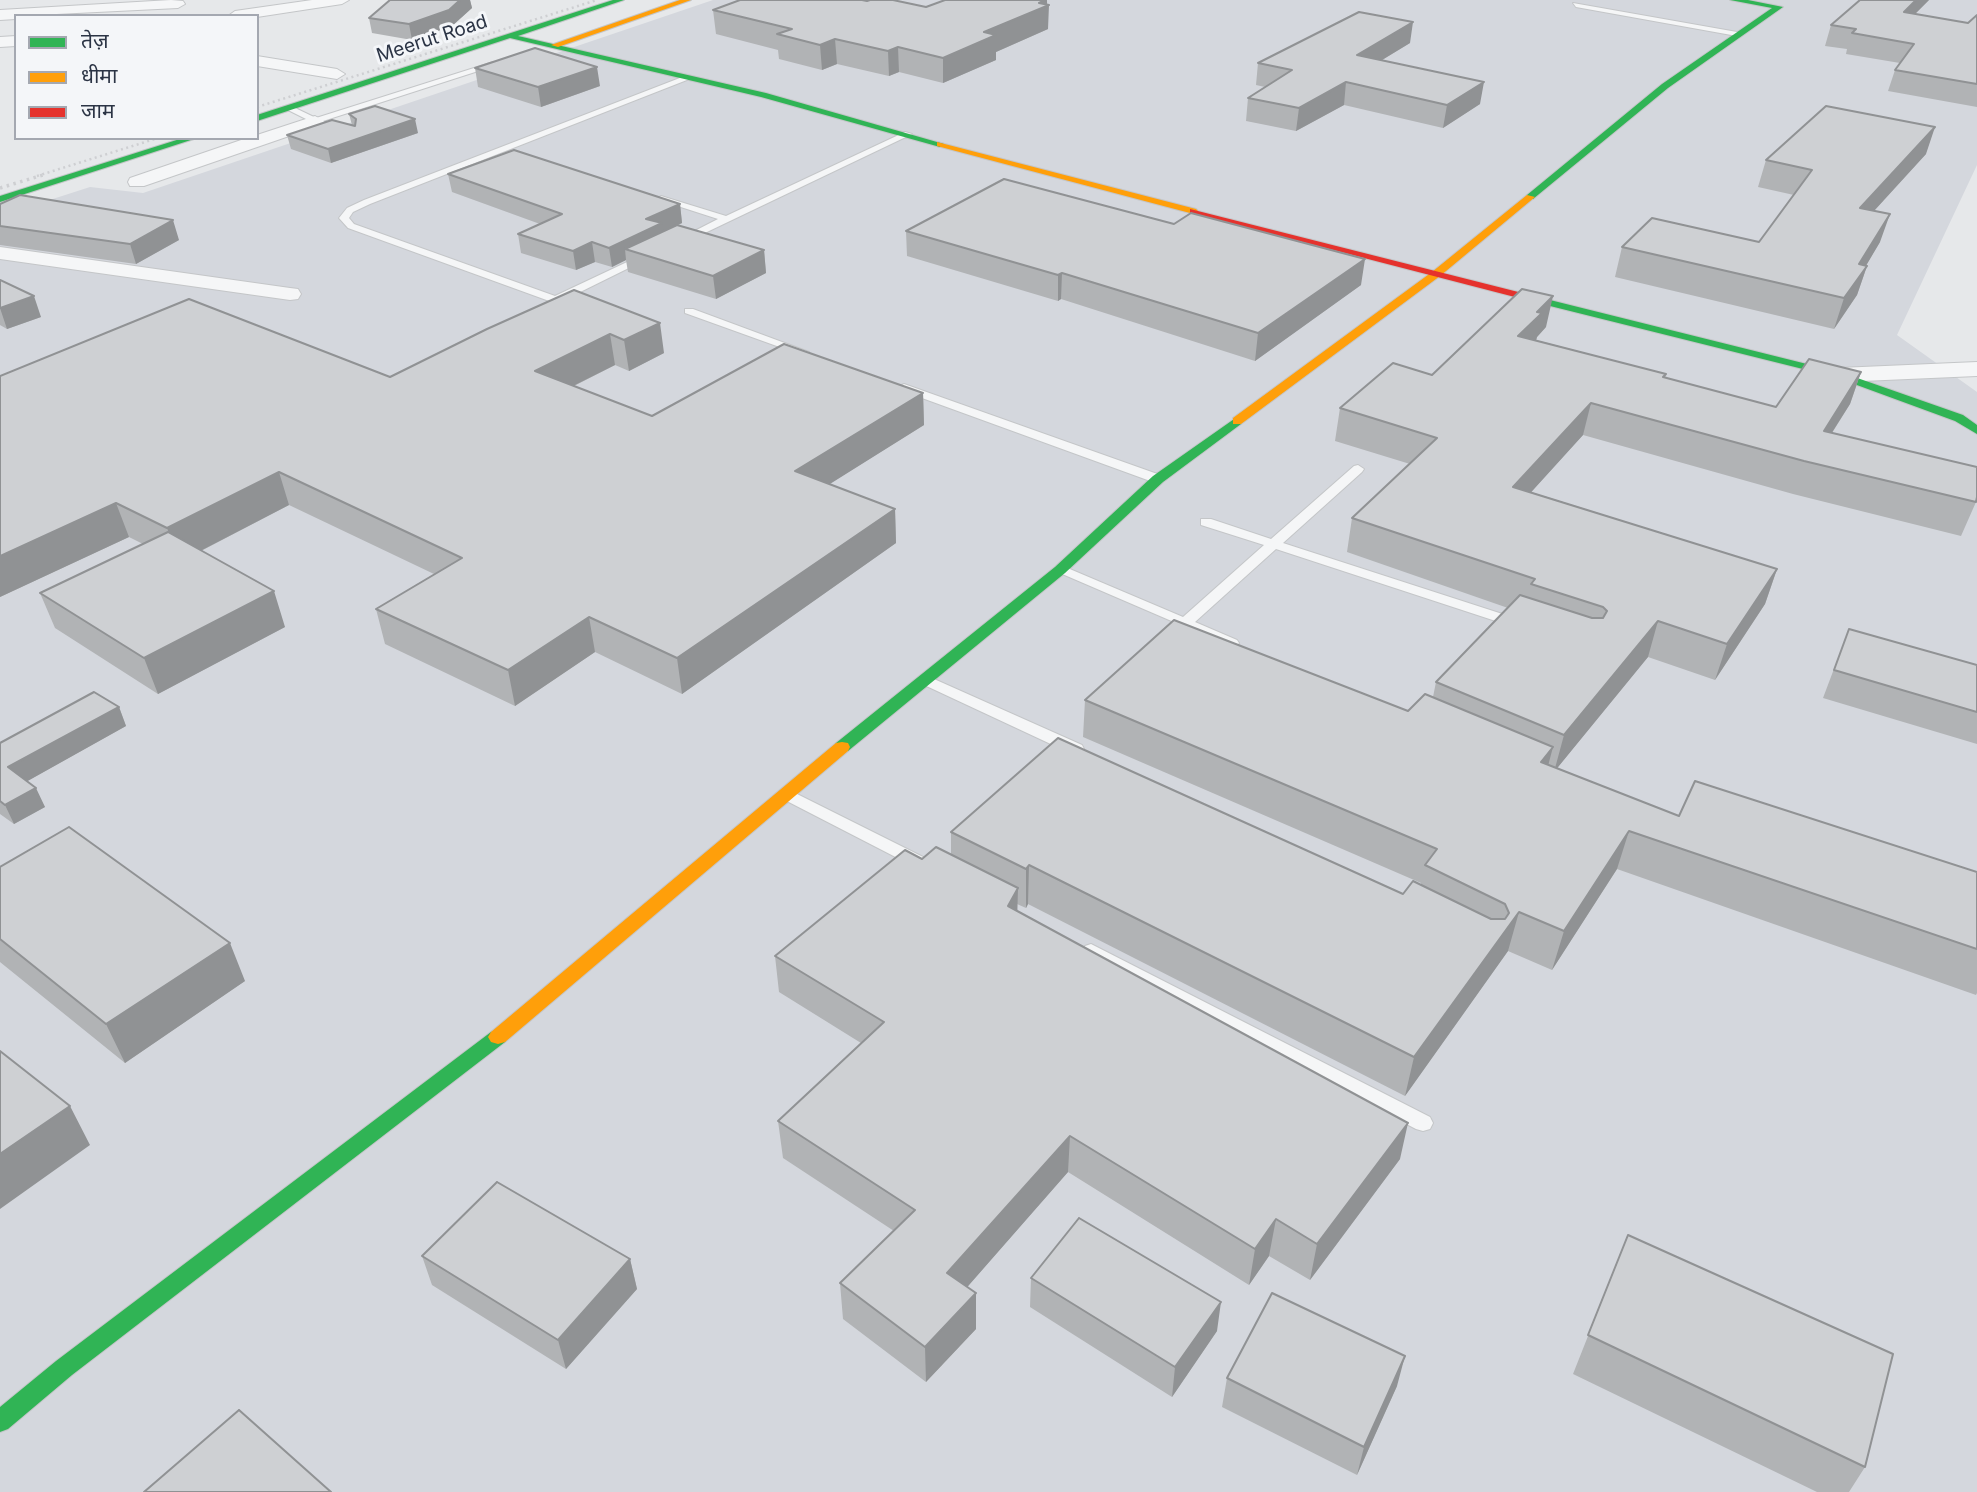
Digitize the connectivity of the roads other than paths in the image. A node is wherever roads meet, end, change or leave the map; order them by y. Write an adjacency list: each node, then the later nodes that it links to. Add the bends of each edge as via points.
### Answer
1 (342, 0): 6 (street)
2 (576, 0): 13 (street, Meerut Road)
3 (620, 0): 16 (street, Meerut Road)
4 (687, 0): 17 (street)
5 (1734, 0): 7 (street)
6 (284, 4): 11 (street)
7 (1784, 4): 14 (street)
8 (1576, 5): 14 (lane)
9 (177, 7): 10 (street)
10 (29, 14)
11 (243, 14)
12 (8, 15): 15 (street)
13 (482, 29): 16 (street); 21 (street, Meerut Road)
14 (1737, 34): 41 (street, via 1665,86)
15 (0, 36)
16 (510, 36): 17 (street); 24 (street, Meerut Road)
17 (555, 45): 18 (lane); 22 (street)
18 (529, 53)
19 (259, 61): 21 (street)
20 (503, 61): 25 (lane)
21 (350, 70): 23 (street, Meerut Road)
22 (688, 78): 30 (street); 32 (lane)
23 (297, 87)
24 (331, 94): 25 (lane); 26 (street, Meerut Road)
25 (361, 107): 27 (lane); 29 (lane)
26 (288, 108): 28 (street, Meerut Road); 29 (lane)
27 (382, 114)
28 (259, 117)
29 (321, 124): 34 (street)
30 (908, 134): 37 (lane); 41 (street)
31 (187, 140): 36 (street)
32 (501, 149): 33 (lane); 40 (lane, via 367,202 344,218 351,226 556,300)
33 (514, 153)
34 (137, 182)
35 (647, 194): 37 (lane)
36 (0, 199)
37 (727, 219): 38 (lane)
38 (666, 248)
39 (0, 253): 42 (street)
40 (654, 253)
41 (1436, 274): 46 (street); 50 (street)
42 (290, 294)
43 (689, 312): 44 (lane)
44 (818, 358)
45 (1977, 369): 46 (street)
46 (1839, 375): 48 (street, via 1959,418)
47 (896, 386): 50 (lane)
48 (1977, 430)
49 (1357, 470): 52 (lane)
50 (1158, 479): 53 (street)
51 (1206, 522): 52 (lane)
52 (1276, 542): 54 (lane); 55 (lane)
53 (1060, 570): 54 (lane); 57 (street)
54 (1185, 623): 56 (lane)
55 (1536, 630)
56 (1248, 650)
57 (925, 680): 58 (lane); 59 (street)
58 (1094, 758)
59 (787, 794): 60 (lane); 63 (street, via 514,1025)
60 (940, 873)
61 (1076, 944): 62 (lane)
62 (1423, 1123)
63 (0, 1420)

